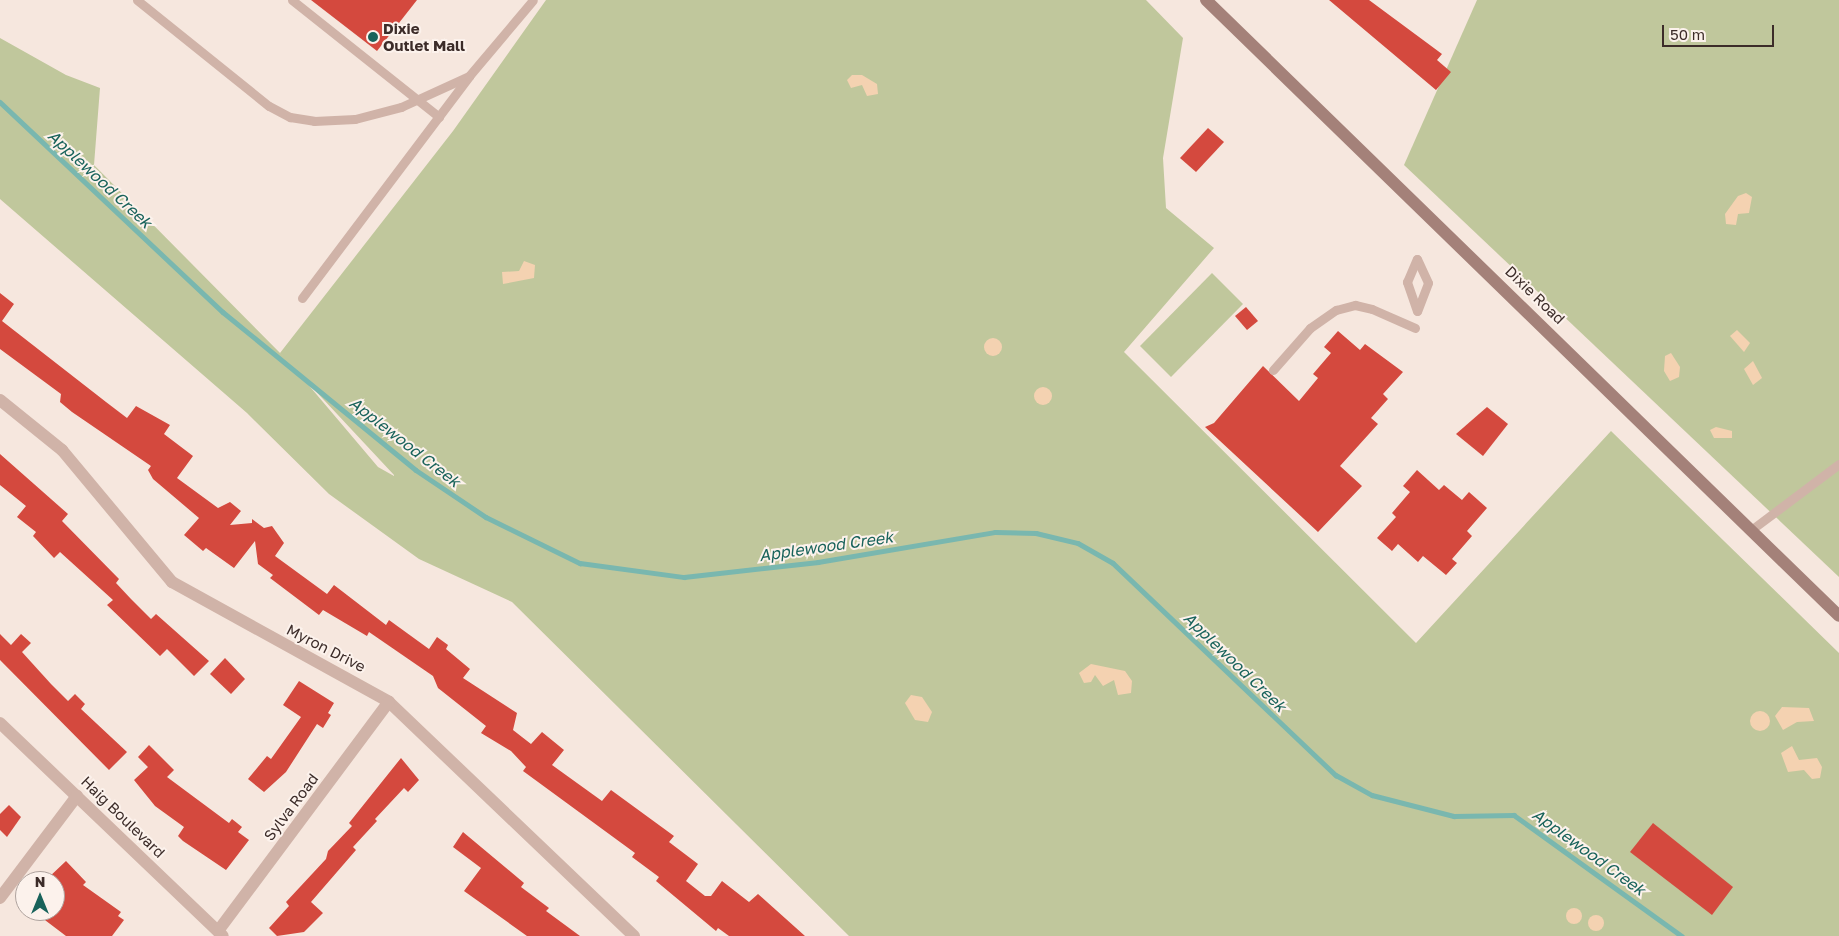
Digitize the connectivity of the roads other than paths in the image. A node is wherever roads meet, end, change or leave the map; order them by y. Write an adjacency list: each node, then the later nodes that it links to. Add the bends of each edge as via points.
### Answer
1 (137, 0): 6 (lane, via 269,106 290,117 314,121 355,119)
2 (292, 0): 6 (lane)
3 (533, 0): 5 (lane)
4 (1206, 0): 14 (main road, Dixie Road)
5 (469, 76): 6 (lane); 7 (lane)
6 (418, 101): 7 (lane)
7 (438, 117): 9 (lane)
8 (1417, 259): 8 (lane, via 1407,282 1417,311 1428,283)
9 (302, 298)
10 (1415, 328): 11 (lane, via 1372,309 1354,305 1336,310 1310,328)
11 (1273, 370)
12 (0, 400): 16 (street, Myron Drive, via 62,450 172,582)
13 (1839, 464): 14 (lane)
14 (1751, 530): 15 (main road, Dixie Road)
15 (1839, 616)
16 (389, 702): 20 (street, Sylva Road); 21 (street, Myron Drive)
17 (0, 722): 18 (street, Haig Boulevard)
18 (77, 796): 19 (street); 20 (street, Haig Boulevard)
19 (0, 898)
20 (221, 934)
21 (634, 936)

